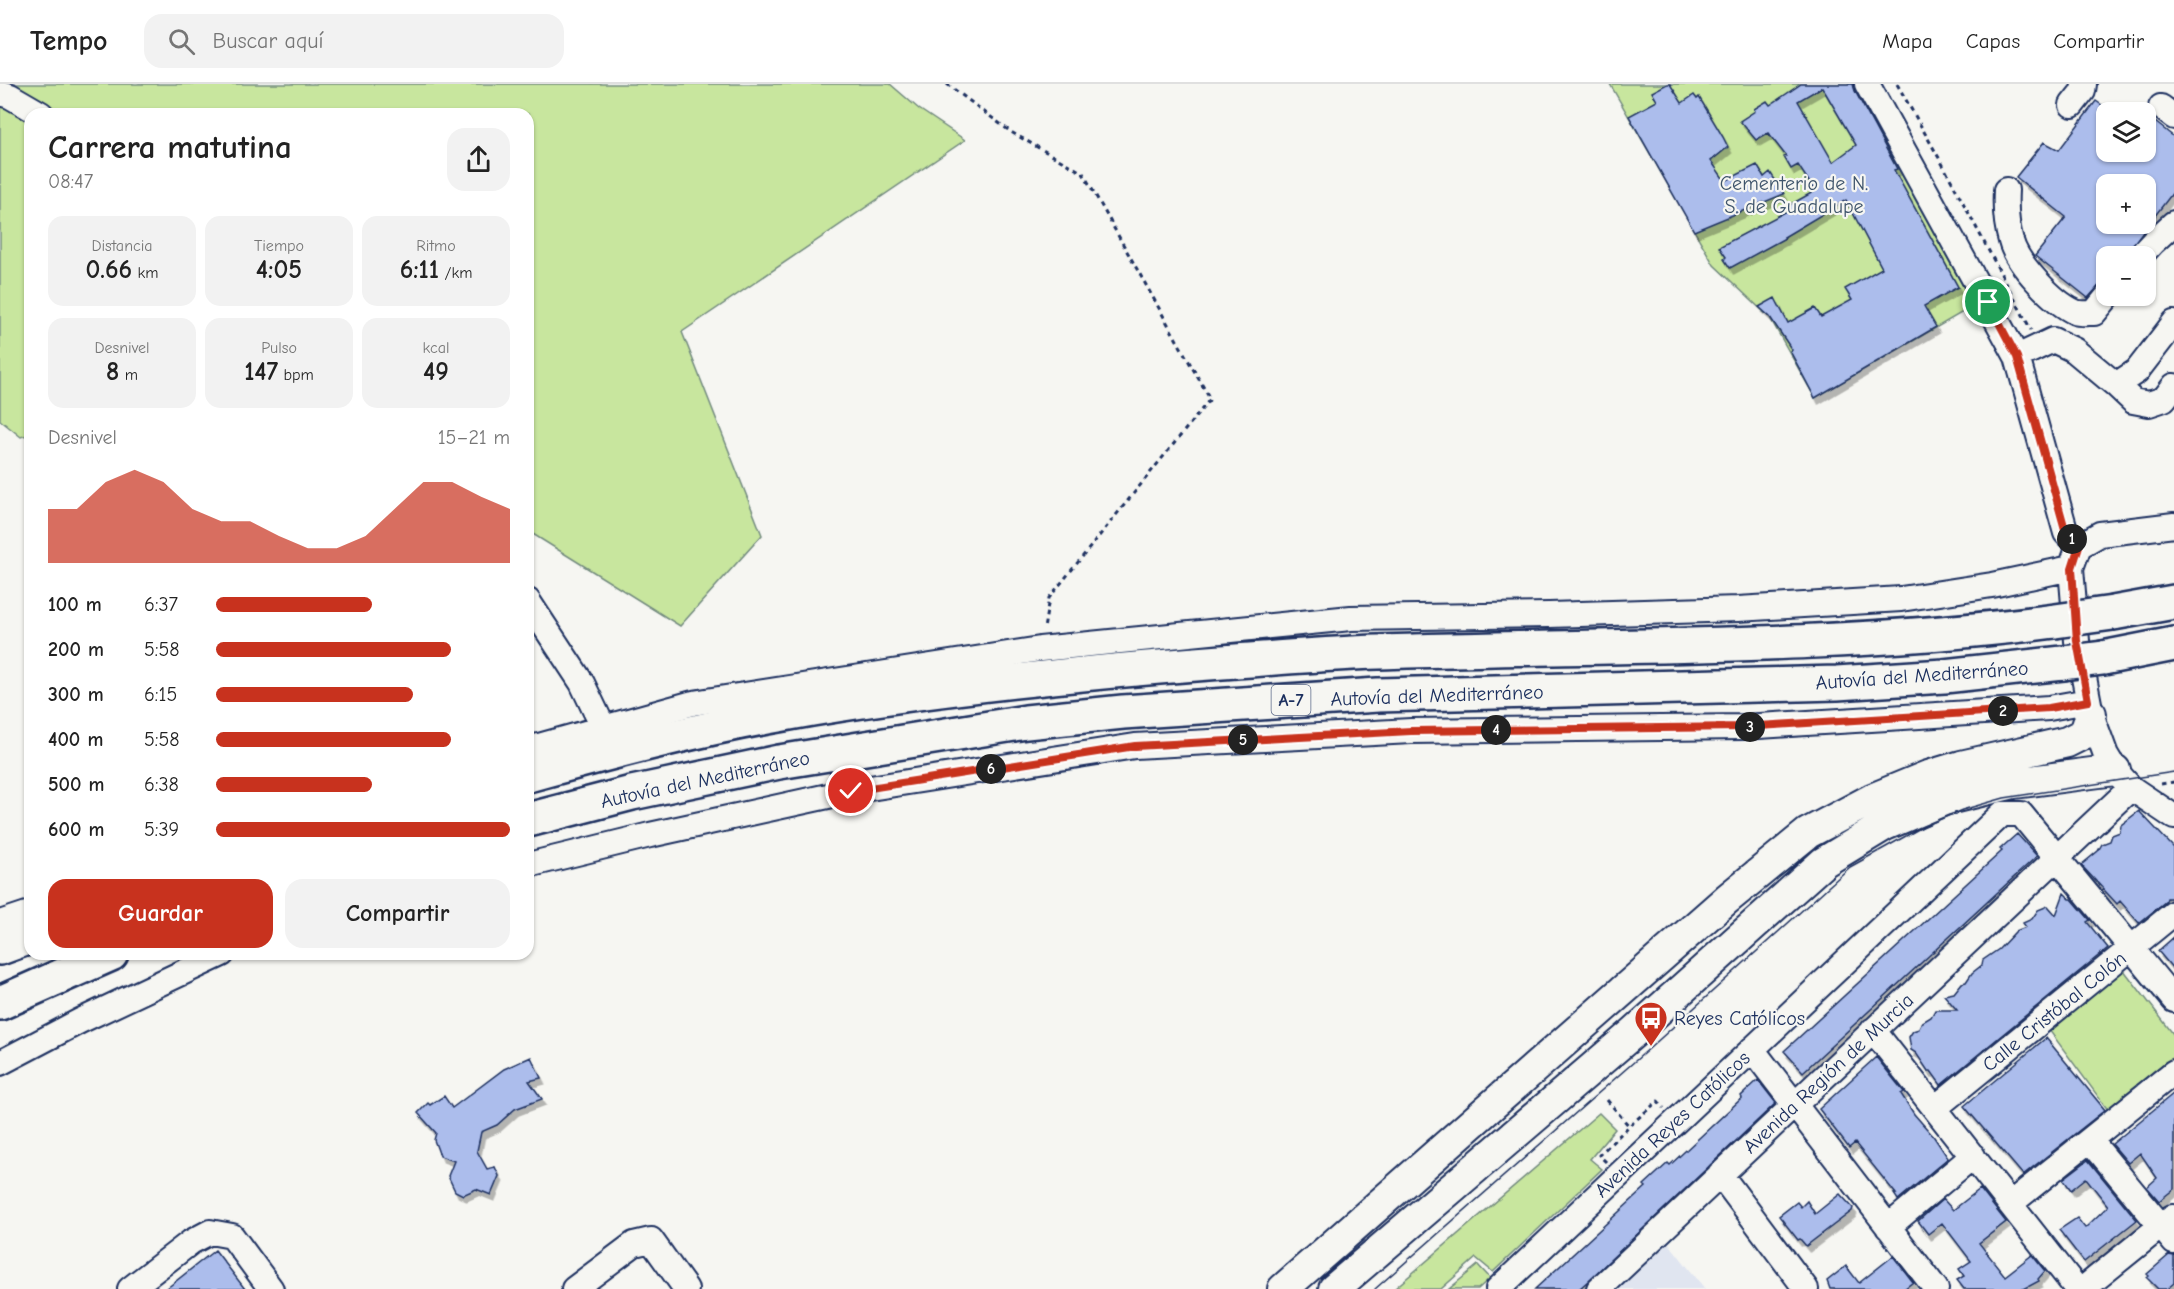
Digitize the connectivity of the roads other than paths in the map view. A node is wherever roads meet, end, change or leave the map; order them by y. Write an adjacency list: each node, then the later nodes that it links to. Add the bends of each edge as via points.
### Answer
1 (1867, 84): 12 (street)
2 (2084, 84): 4 (street)
3 (0, 93): 5 (street)
4 (2072, 105)
5 (31, 108)
6 (2006, 190): 10 (street, via 2011,243 2041,287)
7 (2174, 223): 8 (street)
8 (2149, 246)
9 (2100, 306): 10 (street, via 2094,313)
10 (2072, 309): 12 (street)
11 (2174, 323): 13 (street, via 2137,371)
12 (2036, 348): 13 (street, via 2074,350); 16 (street, via 2066,533)
13 (2116, 385): 14 (street, via 2133,401 2149,404 2164,399)
14 (2174, 386)
15 (2174, 525): 16 (street, via 2100,534)
16 (2075, 557): 20 (street, via 2077,641); 21 (street, via 1992,585 1901,599 1738,609 1351,618 1040,649 693,703)
17 (2174, 602): 25 (highway, Autovía del Mediterráneo / A-7, bridge, via 2055,621 1904,636 1690,646 1349,653 1029,679 783,714)
18 (534, 610): 21 (street, via 582,683)
19 (2174, 644): 27 (highway, Autovía del Mediterráneo / A-7, bridge, via 2103,658 1944,676 1837,683 1378,695 1037,721 779,762)
20 (2090, 708): 23 (main road, via 2085,733 2067,742); 24 (street); 29 (street, via 1743,727 1411,731 1135,746 851,791)
21 (603, 727): 22 (street)
22 (534, 747)
23 (1996, 758): 24 (main road); 56 (main road, via 1928,776 1872,799 1808,833 1727,899)
24 (2117, 771): 26 (street); 28 (street, Avenida Región de Murcia); 57 (main road, via 2014,783 1944,800 1885,825 1824,862 1632,1034)
25 (534, 773)
26 (2174, 817)
27 (534, 818)
28 (2056, 857): 35 (street); 40 (street, Avenida Región de Murcia); 41 (street, Avenida Reyes Católicos, via 2021,814 2001,814)
29 (534, 864)
30 (2174, 913): 35 (street, Calle Cristóbal Colón)
31 (24, 915): 32 (street)
32 (0, 923)
33 (24, 939): 34 (highway)
34 (0, 948)
35 (2131, 948): 38 (street); 45 (street, Calle Cristóbal Colón)
36 (98, 960): 39 (highway)
37 (209, 960): 42 (street)
38 (2174, 1000)
39 (0, 1004)
40 (1873, 1030): 44 (street, Avenida Región de Murcia); 45 (street)
41 (1752, 1049): 44 (street); 58 (street, Avenida Reyes Católicos)
42 (0, 1063)
43 (2174, 1072): 46 (street)
44 (1794, 1104): 48 (street, Avenida Región de Murcia); 50 (street)
45 (1935, 1108): 47 (street)
46 (2090, 1140): 49 (street); 51 (street)
47 (1973, 1156): 49 (street); 50 (street)
48 (1720, 1174): 59 (street, Avenida Región de Murcia); 60 (street)
49 (2010, 1204): 62 (street)
50 (1888, 1227): 61 (street)
51 (2170, 1228): 63 (street)
52 (130, 1289): 53 (street, via 210,1232 232,1236)
53 (271, 1289)
54 (574, 1289): 55 (street, via 634,1244 651,1240)
55 (686, 1289)
56 (1283, 1289)
57 (1334, 1289)
58 (1498, 1289)
59 (1599, 1289)
60 (1806, 1289)
61 (1936, 1289)
62 (2078, 1289)
63 (2083, 1289)

